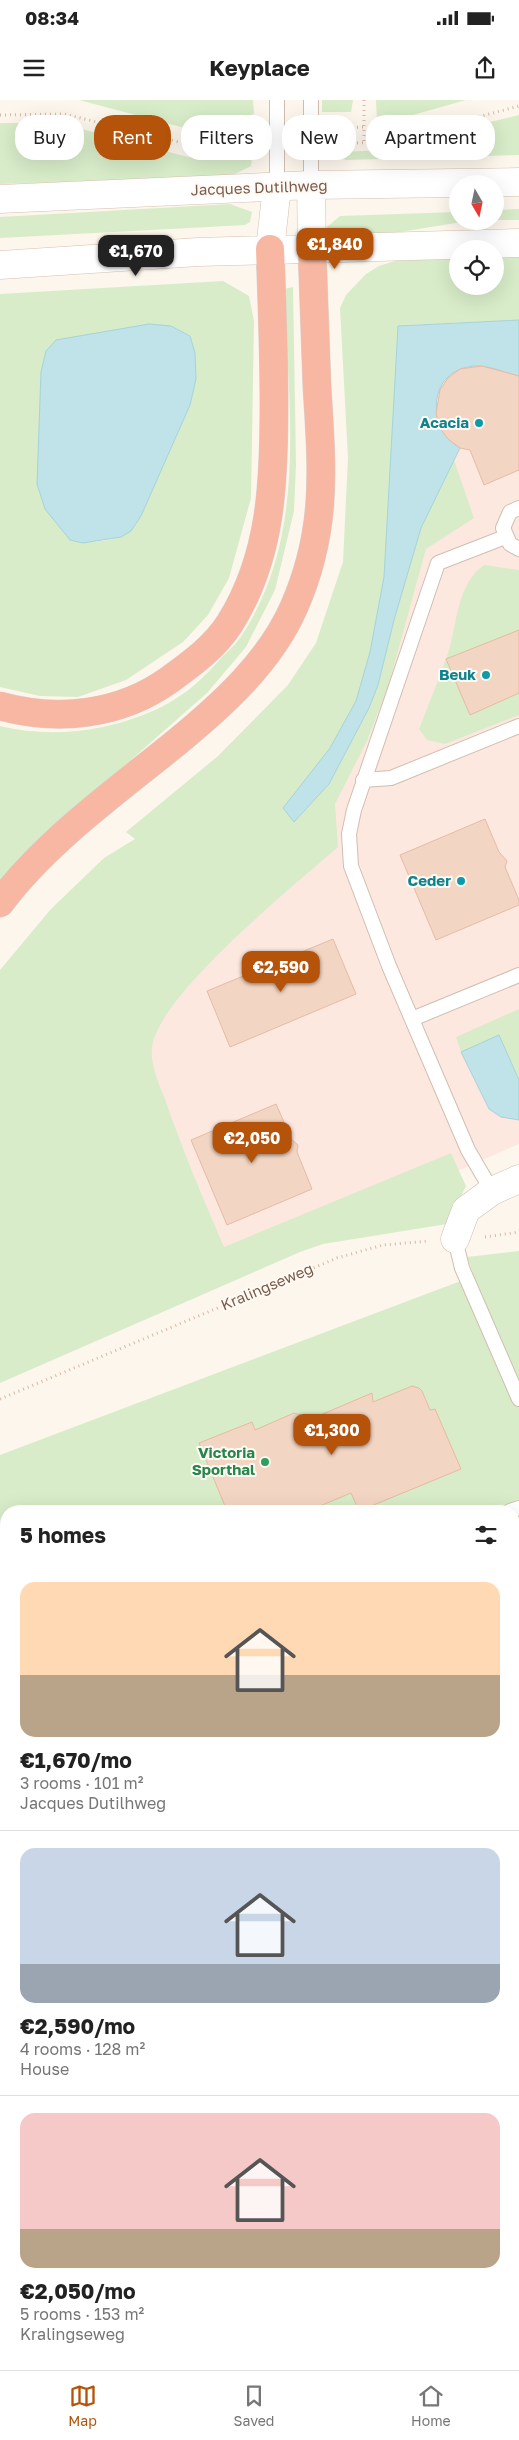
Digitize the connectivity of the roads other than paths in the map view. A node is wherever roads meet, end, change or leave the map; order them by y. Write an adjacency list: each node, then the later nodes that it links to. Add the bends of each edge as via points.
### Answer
1 (276, 100): 5 (lane)
2 (311, 100): 4 (lane)
3 (519, 182): 4 (main road, Jacques Dutilhweg)
4 (311, 185): 5 (main road, Jacques Dutilhweg); 9 (main road)
5 (277, 187): 6 (main road, Jacques Dutilhweg); 8 (main road)
6 (0, 199)
7 (519, 243): 9 (main road)
8 (270, 249): 9 (main road); 10 (main road); 14 (highway, via 274,475 269,523 256,570 229,625 188,666 157,688 128,702 98,711 60,716)
9 (312, 250): 17 (highway, via 321,511 314,550 294,608 257,665 219,707 40,858)
10 (0, 265)
11 (519, 508): 12 (lane, via 510,512 505,520)
12 (505, 537): 13 (lane); 16 (lane, via 438,563)
13 (519, 550)
14 (0, 706)
15 (519, 726): 16 (lane, via 391,778)
16 (363, 780): 19 (lane, via 349,834 351,866)
17 (0, 903)
18 (519, 974): 19 (lane)
19 (412, 1019): 21 (lane, via 468,1150)
20 (519, 1179): 21 (main road)
21 (492, 1191): 22 (main road, via 466,1210)
22 (455, 1239): 23 (lane, via 462,1268)
23 (519, 1400)

